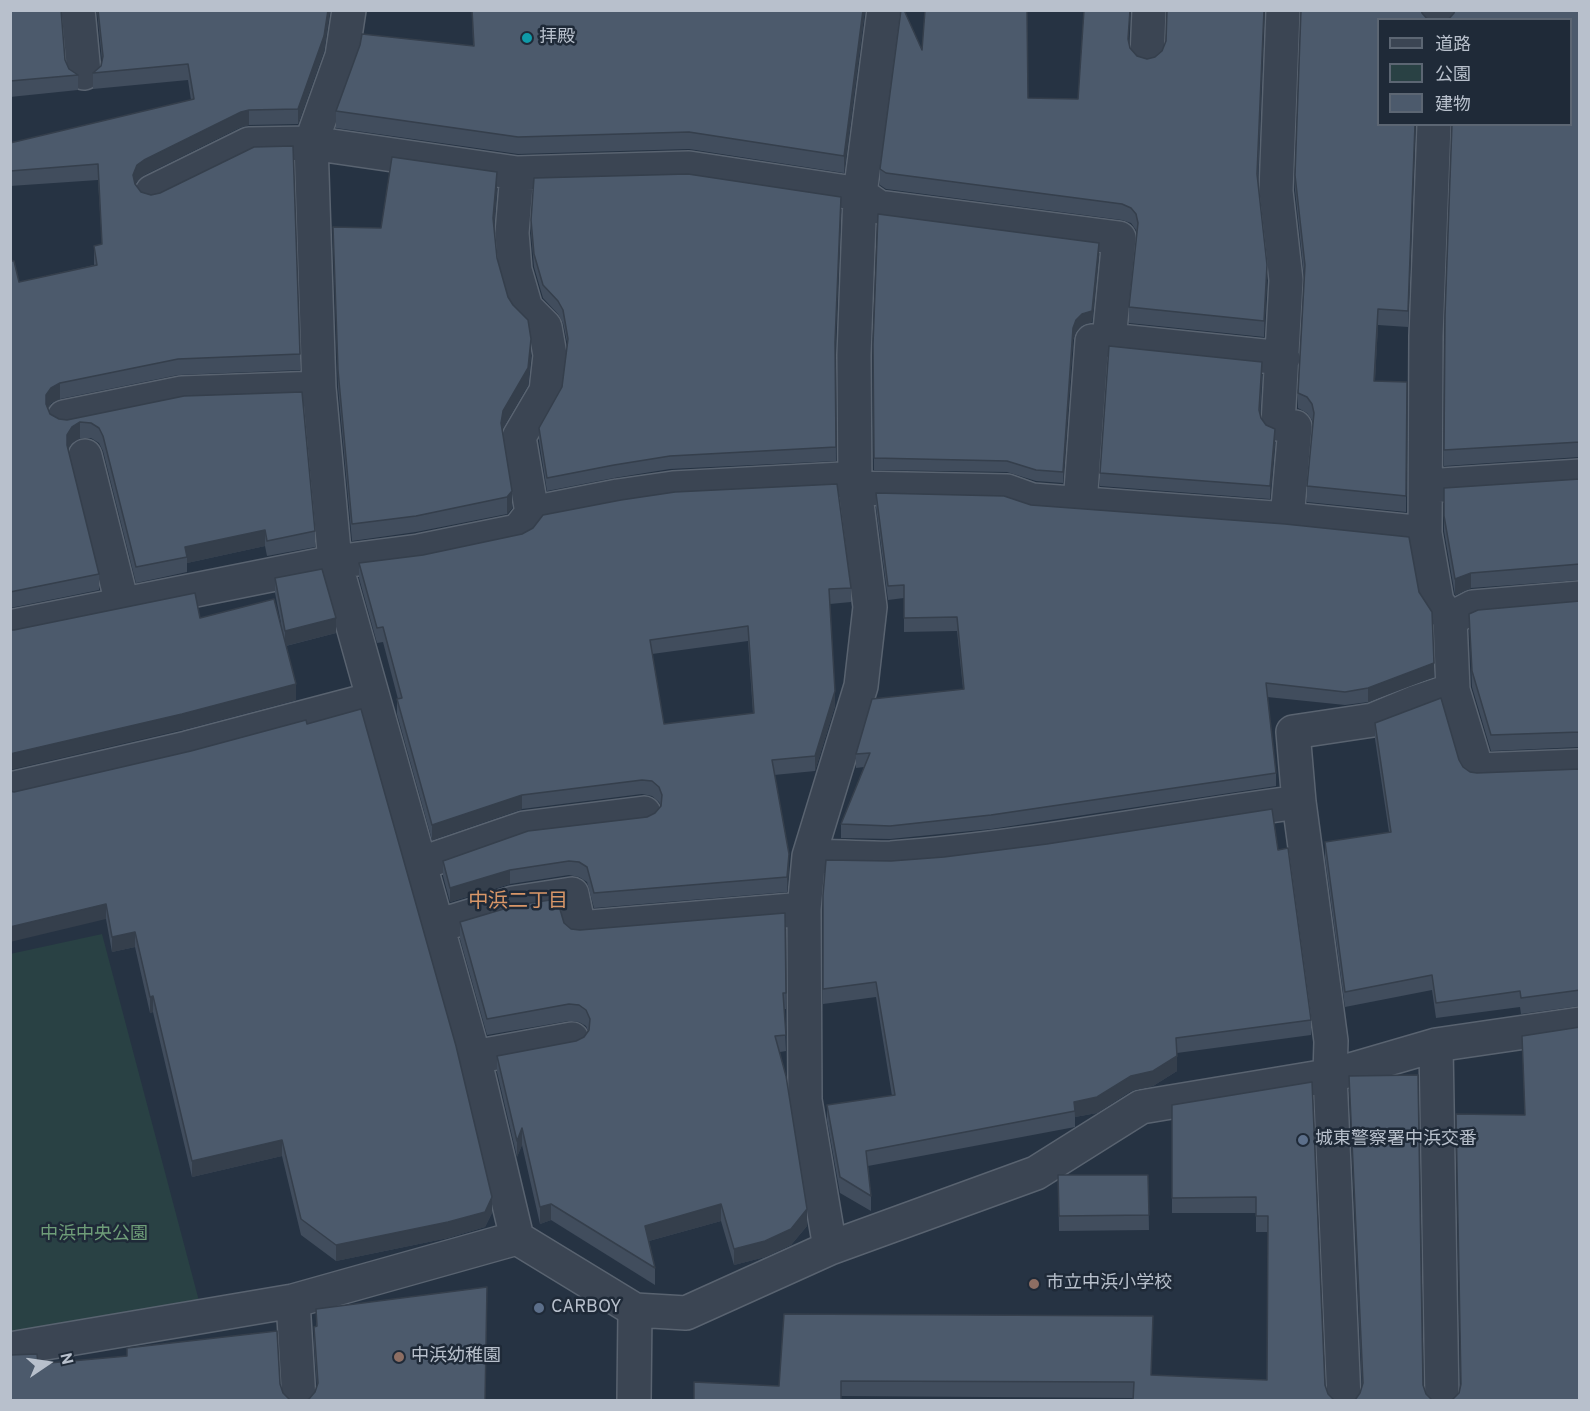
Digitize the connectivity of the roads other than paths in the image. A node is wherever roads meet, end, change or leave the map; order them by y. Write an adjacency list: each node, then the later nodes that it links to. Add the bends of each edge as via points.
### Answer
1 (78, 10): 7 (street)
2 (350, 10): 9 (street, via 342,56)
3 (884, 10): 12 (street)
4 (1149, 10): 6 (street)
5 (1283, 10): 14 (street, via 1276,191 1286,280)
6 (1147, 56)
7 (84, 74)
8 (1434, 126): 19 (street, via 1426,336)
9 (311, 143): 10 (street); 11 (street, via 249,144); 15 (street)
10 (517, 173): 12 (street, via 688,168); 22 (street, via 512,233 515,270 526,308 545,327 550,355 546,391 519,437)
11 (152, 192)
12 (860, 194): 13 (street, via 879,207 1119,238); 20 (street, via 854,355)
13 (1109, 340): 14 (street); 21 (street, via 1092,341)
14 (1283, 358): 23 (street, via 1278,424 1295,427)
15 (319, 388): 16 (street, via 182,393); 25 (street)
16 (64, 417)
17 (85, 456): 27 (street)
18 (1580, 476): 19 (street)
19 (1426, 486): 24 (street)
20 (855, 488): 21 (street, via 1007,491 1032,500); 22 (street, via 842,479 673,488); 36 (street, via 870,608 861,686)
21 (1080, 504): 23 (street)
22 (532, 513): 25 (street, via 519,531 419,551)
23 (1287, 519): 24 (street)
24 (1425, 533): 28 (street, via 1437,602)
25 (335, 562): 27 (street); 31 (street)
26 (1580, 598): 28 (street, via 1473,607)
27 (122, 603): 29 (street)
28 (1450, 619): 30 (street)
29 (10, 627)
30 (1453, 690): 32 (street, via 1477,770); 34 (street, via 1373,720 1293,732)
31 (373, 699): 33 (street); 37 (street)
32 (1580, 766)
33 (10, 789)
34 (1299, 802): 36 (street, via 997,847 889,858); 44 (street, via 1331,1041)
35 (644, 813): 37 (street, via 524,828)
36 (809, 856): 38 (street)
37 (419, 864): 39 (street)
38 (804, 909): 39 (street, via 579,928 572,894 513,903); 46 (street, via 805,1100)
39 (437, 926): 43 (street)
40 (1580, 1024): 42 (street)
41 (572, 1039): 43 (street)
42 (1436, 1045): 44 (street); 53 (street)
43 (474, 1057): 45 (street)
44 (1330, 1075): 46 (street, via 1141,1107 1036,1173); 52 (street)
45 (517, 1238): 47 (street); 48 (street)
46 (830, 1248): 48 (street, via 686,1313)
47 (293, 1301): 49 (street); 50 (street)
48 (635, 1310): 51 (street)
49 (10, 1349)
50 (299, 1401)
51 (634, 1401)
52 (1344, 1401)
53 (1442, 1401)

